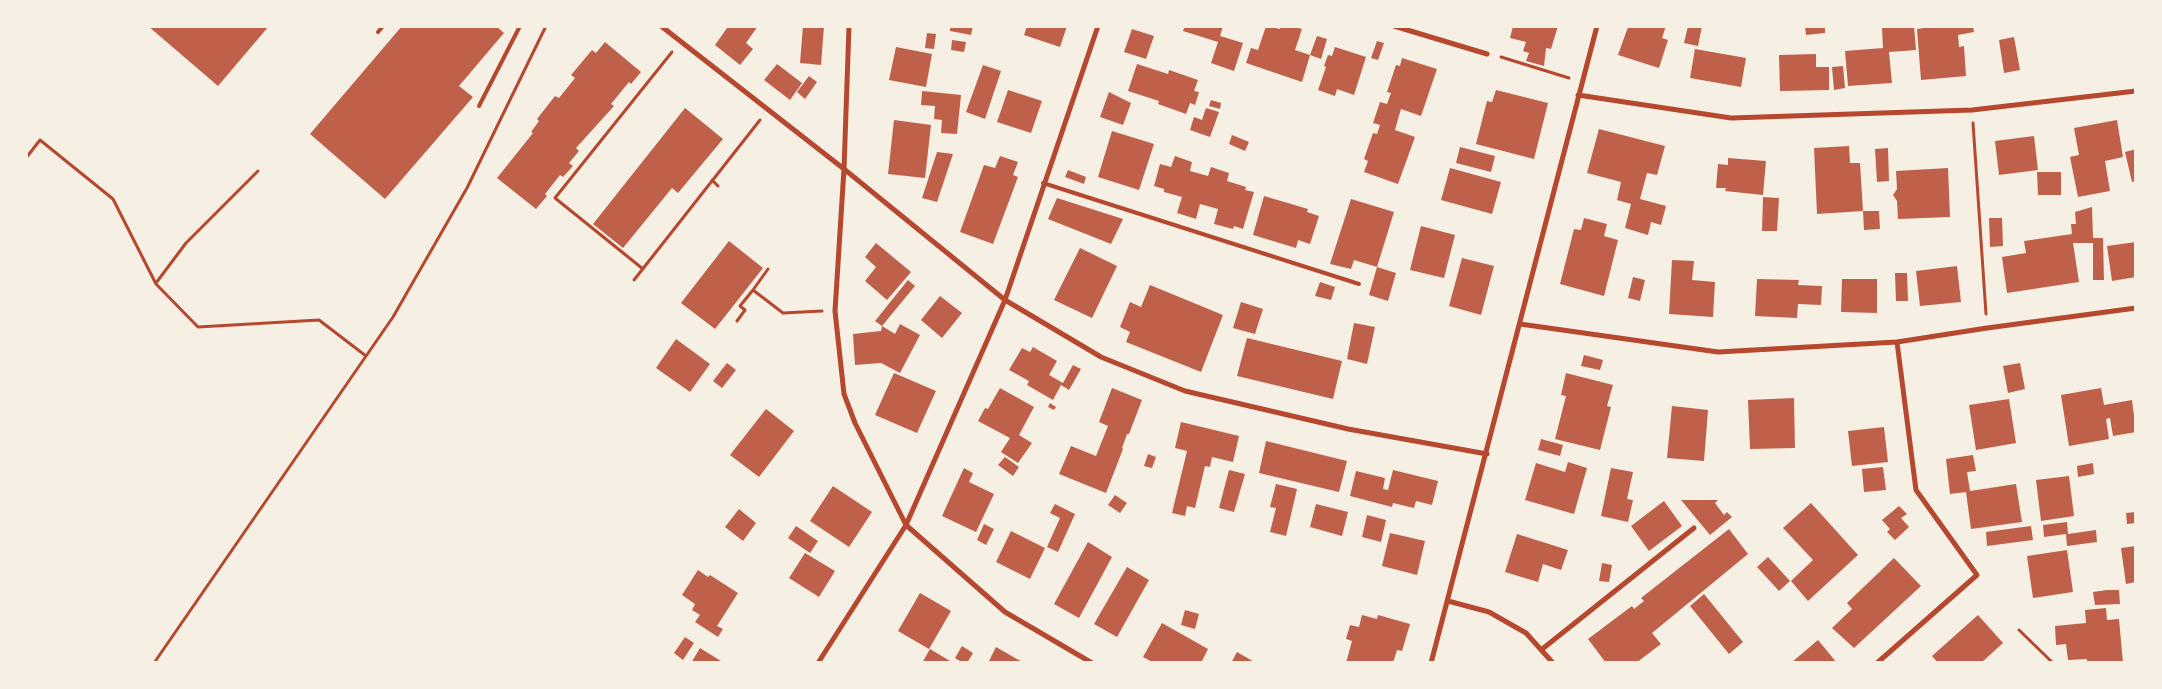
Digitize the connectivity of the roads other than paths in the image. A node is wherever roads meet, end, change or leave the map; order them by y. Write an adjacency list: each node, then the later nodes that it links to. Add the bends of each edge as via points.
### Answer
1 (383, 26): 8 (lane)
2 (520, 26): 12 (lane)
3 (661, 26): 13 (street)
4 (849, 26): 13 (street)
5 (1098, 26): 14 (street)
6 (1394, 26): 9 (street)
7 (1597, 26): 11 (street)
8 (378, 32)
9 (1487, 54)
10 (2136, 91): 11 (street, via 1972,110 1731,118)
11 (1578, 95): 18 (street)
12 (479, 106)
13 (844, 169): 16 (street); 21 (street, via 835,311 844,394)
14 (1044, 183): 15 (lane); 16 (street)
15 (1359, 284)
16 (1004, 300): 20 (street, via 1101,357 1185,391 1348,429); 21 (street)
17 (2136, 308): 19 (street)
18 (1520, 324): 19 (street, via 1718,352); 20 (street)
19 (1897, 342): 29 (street, via 1916,490 1977,576)
20 (1487, 454): 23 (street)
21 (906, 525): 25 (street); 26 (street, via 1005,612)
22 (1694, 528): 24 (street)
23 (1448, 601): 24 (street, via 1489,612 1526,633); 27 (street)
24 (1541, 650): 28 (street)
25 (818, 663)
26 (1092, 663)
27 (1431, 663)
28 (1553, 663)
29 (1877, 663)

